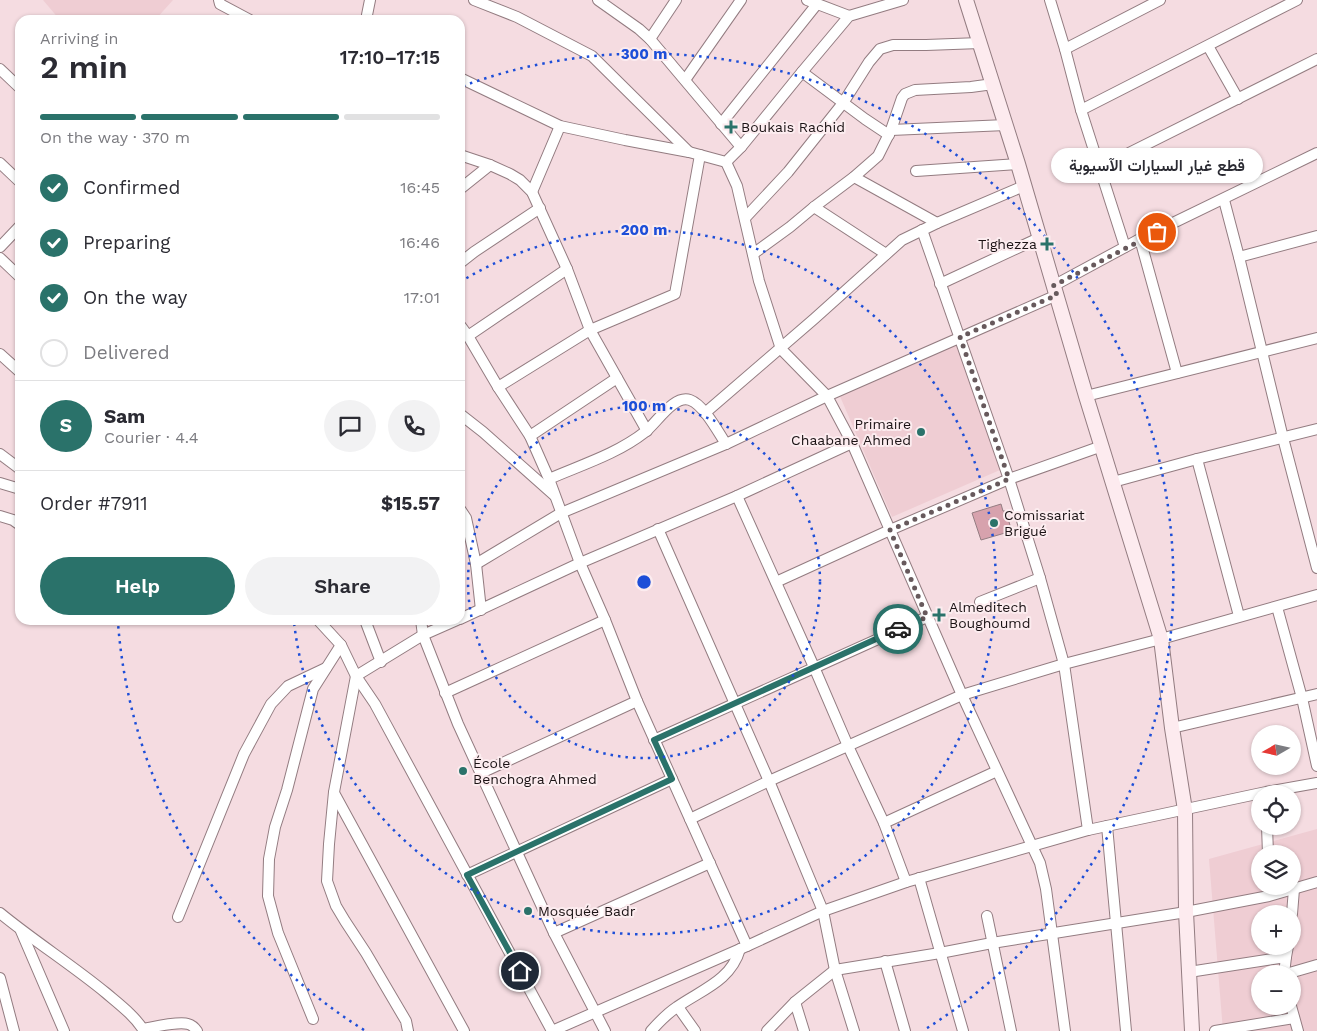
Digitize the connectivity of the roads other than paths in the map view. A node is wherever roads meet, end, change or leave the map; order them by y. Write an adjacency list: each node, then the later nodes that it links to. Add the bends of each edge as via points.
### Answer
1 (218, 0): 13 (street)
2 (370, 0): 14 (street)
3 (474, 0): 35 (street, via 592,56)
4 (598, 0): 16 (street)
5 (676, 0): 16 (street)
6 (741, 0): 24 (street)
7 (903, 0): 15 (street)
8 (966, 0): 17 (street)
9 (1050, 0): 19 (street)
10 (1160, 0): 19 (street)
11 (1297, 0): 18 (street)
12 (812, 2): 15 (street); 30 (street)
13 (241, 15)
14 (367, 15)
15 (849, 16): 22 (street)
16 (650, 39): 24 (street)
17 (980, 43): 26 (street); 28 (street, via 893,45 880,49)
18 (1208, 46): 27 (street); 29 (street)
19 (1065, 49): 29 (street)
20 (1317, 59): 27 (street)
21 (0, 69): 25 (street)
22 (802, 72): 28 (street); 34 (street)
23 (465, 80): 31 (street)
24 (685, 80): 30 (street)
25 (15, 83)
26 (993, 84): 32 (street); 33 (street, via 909,92 902,98)
27 (1238, 99): 43 (street)
28 (843, 103): 33 (street); 53 (street, via 788,172)
29 (1081, 110): 43 (street)
30 (721, 124): 34 (street)
31 (560, 126): 35 (street); 49 (street)
32 (1006, 126): 33 (street); 41 (street)
33 (890, 132): 45 (street, via 878,156)
34 (741, 147): 39 (street)
35 (689, 152): 37 (street)
36 (1317, 153): 50 (street)
37 (700, 155): 39 (street); 71 (street, via 675,294)
38 (465, 157): 42 (street)
39 (726, 162): 53 (street, via 737,186)
40 (0, 163): 46 (street)
41 (1018, 164): 44 (street); 48 (street)
42 (490, 165): 47 (street); 49 (street, via 515,177)
43 (1099, 168): 61 (street)
44 (916, 171)
45 (854, 176): 51 (street); 54 (street)
46 (15, 177)
47 (465, 185)
48 (1024, 186): 54 (street); 58 (street)
49 (532, 192): 52 (street)
50 (1224, 200): 59 (street); 64 (street)
51 (814, 206): 62 (street, via 790,228); 63 (street)
52 (540, 208): 66 (street); 67 (street)
53 (744, 218): 62 (street)
54 (937, 223): 55 (street)
55 (922, 230): 63 (street, via 902,240); 69 (street)
56 (15, 231): 60 (street)
57 (1317, 236): 64 (street)
58 (1039, 238): 69 (street); 70 (street)
59 (1140, 239): 61 (street); 80 (street)
60 (0, 247)
61 (1125, 248): 70 (street)
62 (752, 254): 76 (street)
63 (886, 254): 76 (street)
64 (1239, 256): 77 (street)
65 (0, 258): 68 (street)
66 (465, 259)
67 (567, 269): 71 (street); 73 (street)
68 (15, 272)
69 (940, 284): 74 (street)
70 (1055, 291): 74 (street); 84 (street)
71 (590, 330): 81 (street); 82 (street)
72 (465, 332): 73 (street)
73 (468, 336): 82 (street)
74 (960, 337): 83 (street); 98 (street)
75 (1317, 338): 77 (street)
76 (781, 348): 83 (street); 85 (street)
77 (1262, 353): 80 (street); 90 (street)
78 (0, 354): 79 (street)
79 (15, 368)
80 (1176, 373): 84 (street)
81 (616, 378): 88 (street); 89 (street)
82 (498, 387): 89 (street)
83 (827, 396): 91 (street); 92 (street)
84 (1086, 396): 93 (street)
85 (705, 412): 88 (street, via 692,401 683,400 672,405); 92 (street)
86 (465, 418): 102 (street)
87 (1317, 429): 90 (street)
88 (647, 431): 97 (street, via 621,448)
89 (530, 436): 97 (street)
90 (1283, 438): 95 (street); 112 (street)
91 (852, 443): 103 (street); 109 (street)
92 (726, 444): 104 (street)
93 (1102, 446): 98 (street); 99 (street)
94 (0, 454): 96 (street)
95 (1197, 459): 99 (street); 120 (street)
96 (15, 465)
97 (549, 479): 102 (street)
98 (1009, 479): 109 (street); 113 (street)
99 (1113, 482): 128 (street)
100 (0, 483): 101 (street)
101 (15, 488)
102 (555, 495): 104 (street)
103 (737, 496): 108 (street); 114 (street)
104 (561, 513): 110 (street); 111 (street)
105 (0, 516): 107 (street)
106 (465, 516): 111 (street)
107 (15, 521)
108 (658, 530): 110 (street); 140 (street)
109 (890, 530): 114 (street); 121 (street)
110 (580, 563): 118 (street); 122 (street)
111 (476, 564): 118 (street)
112 (1317, 568)
113 (1040, 578): 116 (street); 131 (street)
114 (776, 582): 132 (street)
115 (1317, 595): 117 (street)
116 (980, 602)
117 (1277, 607): 120 (street); 138 (street)
118 (480, 610): 119 (street)
119 (465, 616)
120 (1239, 616): 128 (street)
121 (927, 617): 132 (street); 137 (street)
122 (605, 620): 135 (street); 139 (street)
123 (323, 625): 129 (street)
124 (368, 625): 130 (street)
125 (422, 625): 127 (street)
126 (446, 625): 127 (street)
127 (423, 636): 130 (street); 135 (street)
128 (1161, 639): 131 (street); 141 (street)
129 (341, 644): 133 (street); 134 (street)
130 (381, 662): 134 (street)
131 (1064, 664): 137 (street); 157 (street)
132 (814, 667): 140 (street); 143 (street)
133 (326, 668): 171 (street, via 288,686 271,704 244,754); 192 (street, via 313,689 269,858 268,896 278,933)
134 (356, 676): 151 (street); 161 (street, via 375,704)
135 (445, 693): 146 (street)
136 (1317, 694): 138 (street)
137 (962, 695): 143 (street); 145 (street)
138 (1302, 698): 141 (street); 144 (street)
139 (636, 701): 142 (street); 146 (street)
140 (734, 703): 142 (street); 148 (street)
141 (1172, 728): 153 (street)
142 (654, 740): 147 (street)
143 (848, 746): 148 (street); 155 (street)
144 (1317, 766)
145 (996, 771): 155 (street); 158 (street)
146 (481, 773): 159 (street)
147 (672, 779): 154 (street); 159 (street)
148 (769, 780): 154 (street); 167 (street)
149 (1317, 784): 150 (street)
150 (1301, 787)
151 (334, 792): 193 (street, via 328,881 340,914 366,952); 198 (street)
152 (1251, 796): 153 (street)
153 (1185, 810): 156 (street); 168 (street)
154 (690, 819): 160 (street)
155 (884, 823): 163 (street)
156 (1107, 826): 157 (street); 172 (street)
157 (1088, 830): 158 (street)
158 (1033, 846): 162 (street); 175 (street, via 1044,878)
159 (517, 852): 161 (street); 174 (street)
160 (710, 863): 174 (street); 177 (street)
161 (467, 875): 199 (street)
162 (919, 878): 163 (street); 178 (street)
163 (906, 882): 167 (street)
164 (1317, 882): 165 (street)
165 (1301, 887)
166 (1253, 895): 168 (street)
167 (823, 911): 177 (street); 183 (street)
168 (1186, 912): 172 (street); 185 (street)
169 (0, 913): 173 (street)
170 (987, 916): 176 (street)
171 (178, 917)
172 (1116, 924): 175 (street); 210 (street)
173 (21, 930): 194 (street, via 96,984 129,1012); 196 (street)
174 (554, 934): 189 (street)
175 (1052, 934): 176 (street); 209 (street)
176 (992, 943): 178 (street); 208 (street)
177 (743, 948): 188 (street, via 730,969 703,992); 189 (street)
178 (940, 953): 180 (street); 207 (street)
179 (1286, 957): 181 (street); 185 (street)
180 (885, 961): 183 (street); 206 (street)
181 (1286, 965)
182 (1317, 965): 184 (street)
183 (835, 970): 187 (street); 205 (street)
184 (1301, 970)
185 (1189, 972): 211 (street)
186 (0, 978): 195 (street)
187 (795, 1002): 203 (street); 204 (street)
188 (678, 1007): 201 (street); 202 (street)
189 (594, 1012): 199 (street); 200 (street)
190 (1293, 1015): 191 (street)
191 (1294, 1018): 212 (street); 213 (street)
192 (313, 1019)
193 (408, 1028)
194 (144, 1030): 197 (street, via 186,1023)
195 (14, 1031)
196 (64, 1031)
197 (198, 1031)
198 (464, 1031)
199 (552, 1031)
200 (605, 1031)
201 (651, 1031)
202 (695, 1031)
203 (767, 1031)
204 (804, 1031)
205 (854, 1031)
206 (905, 1031)
207 (963, 1031)
208 (1011, 1031)
209 (1065, 1031)
210 (1126, 1031)
211 (1192, 1031)
212 (1214, 1031)
213 (1298, 1031)

